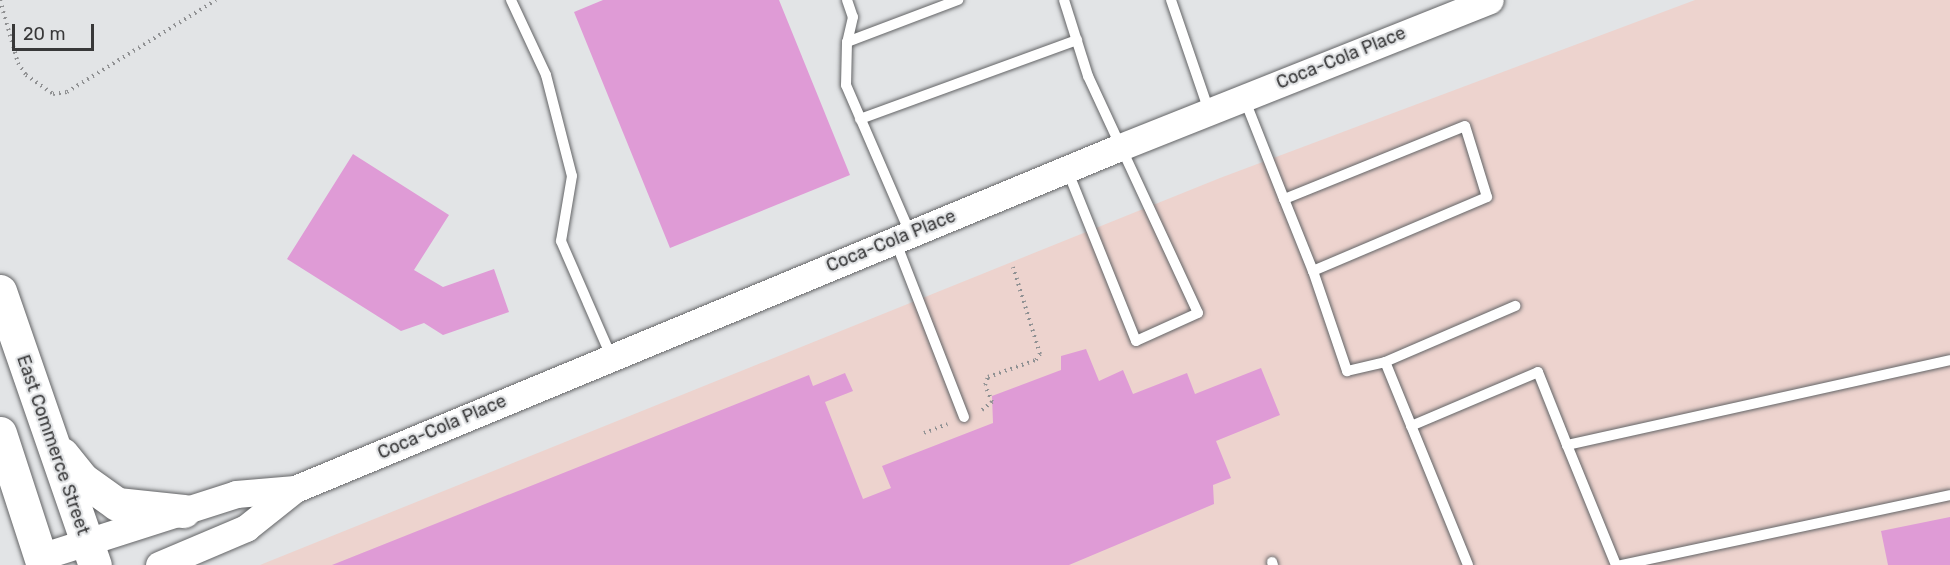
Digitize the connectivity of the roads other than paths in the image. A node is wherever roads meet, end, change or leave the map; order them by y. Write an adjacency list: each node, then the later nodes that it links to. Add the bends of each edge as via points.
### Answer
1 (511, 0): 19 (lane, via 546,75 572,176 561,241)
2 (847, 0): 8 (lane, via 854,17)
3 (958, 0): 8 (lane)
4 (1064, 0): 7 (lane)
5 (1172, 0): 10 (lane)
6 (1490, 0): 9 (street, Coca-Cola Place)
7 (1077, 40): 11 (lane); 12 (lane)
8 (847, 42): 11 (lane, via 846,85)
9 (1244, 97): 10 (street, Coca-Cola Place); 14 (lane)
10 (1209, 112): 12 (street, Coca-Cola Place)
11 (860, 119): 15 (lane)
12 (1118, 148): 13 (street, Coca-Cola Place); 13 (lane, via 1143,191 1197,313 1136,340)
13 (1066, 169): 15 (street, Coca-Cola Place)
14 (1284, 199): 16 (lane); 16 (lane, via 1465,126 1487,196)
15 (903, 237): 19 (street, Coca-Cola Place); 22 (lane)
16 (1312, 271): 21 (lane, via 1347,370)
17 (0, 291): 25 (main road, East Commerce Street)
18 (1515, 306): 21 (lane)
19 (611, 356): 27 (street, Coca-Cola Place)
20 (1950, 360): 26 (lane)
21 (1385, 362): 23 (lane)
22 (964, 417)
23 (1411, 426): 26 (lane, via 1538,372); 33 (lane)
24 (0, 433): 31 (main road)
25 (52, 442): 29 (main road, via 82,479 117,504); 30 (main road, East Commerce Street)
26 (1567, 446): 34 (lane)
27 (295, 489): 29 (street, Coca-Cola Place, via 236,494); 32 (street, Coca-Cola Place, via 246,528)
28 (1950, 495): 35 (lane)
29 (184, 511): 30 (street, Coca-Cola Place)
30 (91, 553): 31 (street, Coca-Cola Place)
31 (38, 561)
32 (159, 565)
33 (1468, 565)
34 (1616, 565)
35 (1622, 565)

